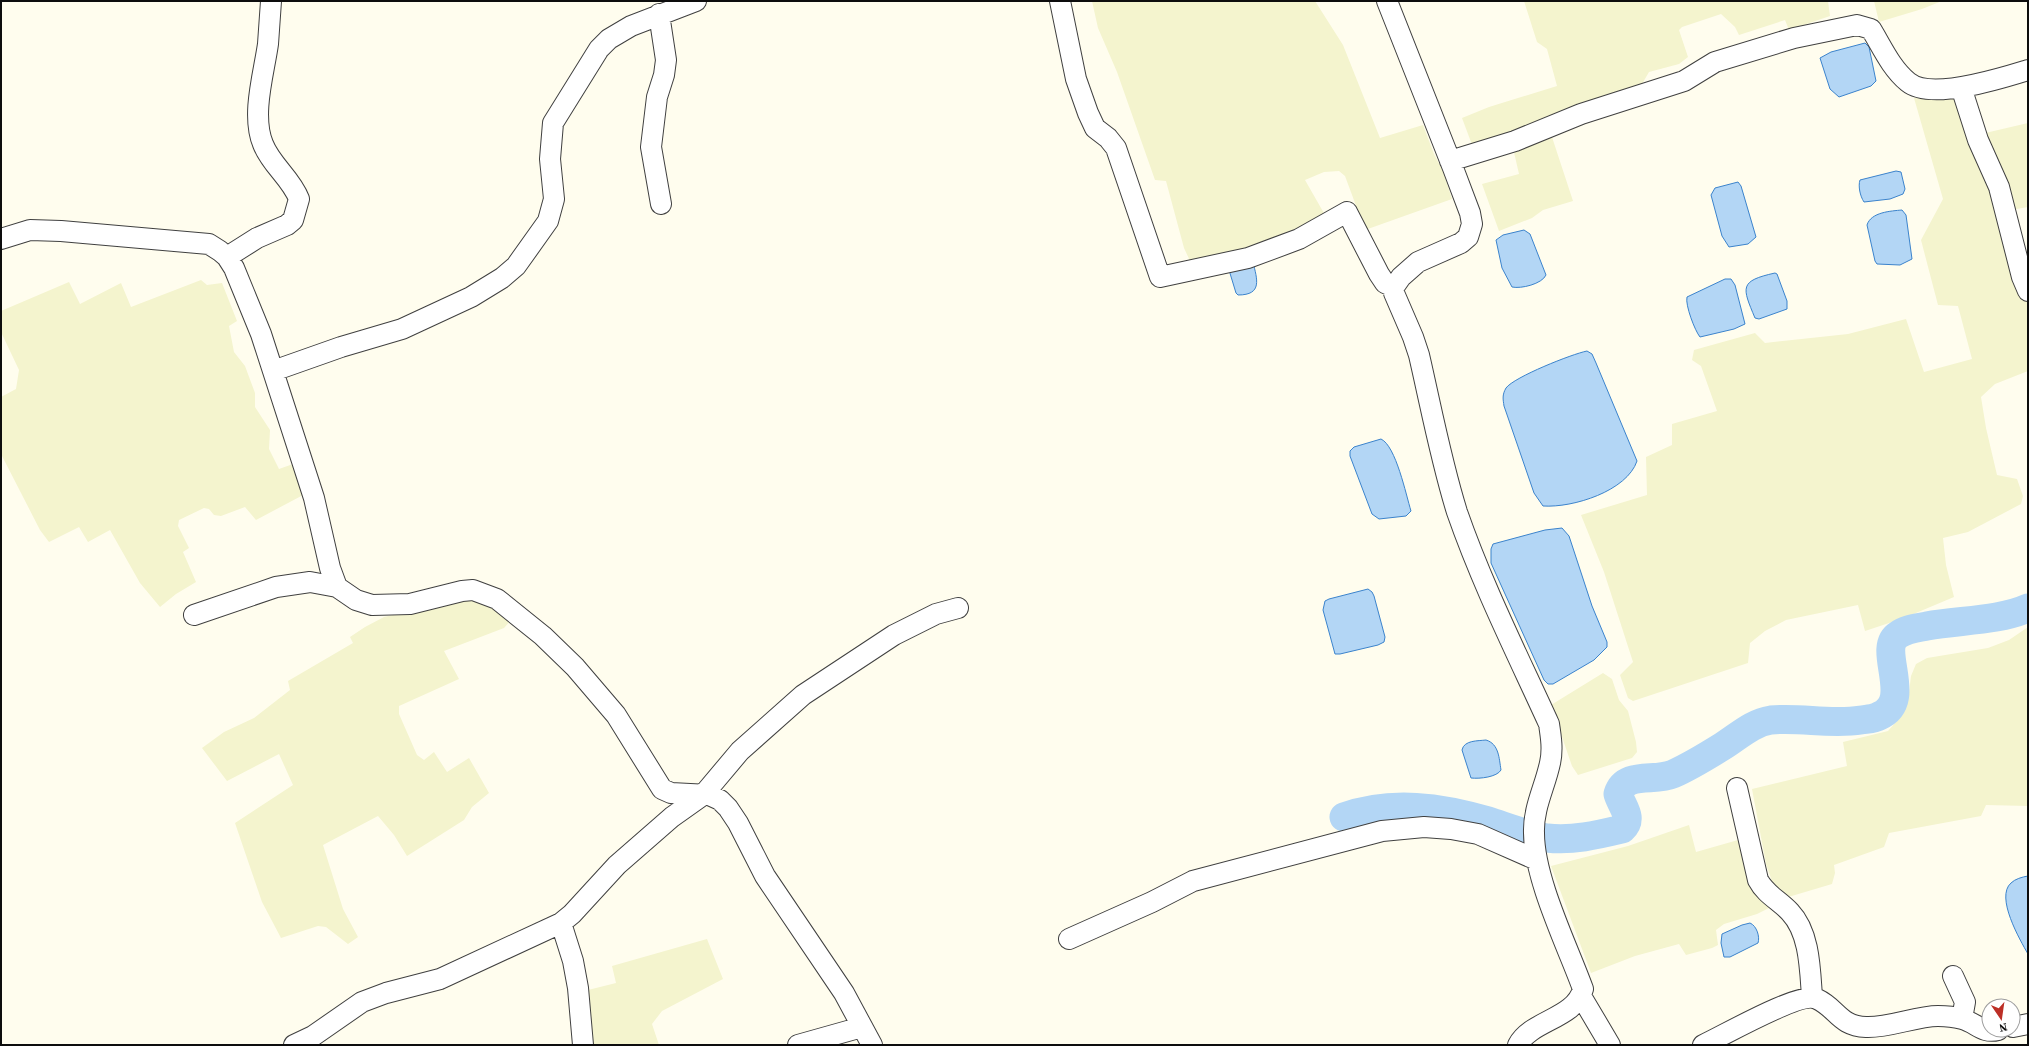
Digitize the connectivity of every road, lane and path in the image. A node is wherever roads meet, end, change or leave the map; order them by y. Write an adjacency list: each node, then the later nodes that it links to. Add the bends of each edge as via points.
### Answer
1 (270, 1): 11 (street, via 268,43 259,91 259,129 266,153 293,184 299,199 295,215 287,225 257,238)
2 (696, 1): 5 (street)
3 (1060, 1): 12 (street, via 1076,79 1088,113 1095,128 1116,148 1160,277 1248,258 1298,238 1347,212 1379,274 1385,283)
4 (1387, 1): 8 (street)
5 (660, 14): 9 (street, via 666,60 657,97 651,147); 14 (street, via 631,26 609,39 599,49 553,123 550,159 554,199 548,221 516,266 487,289 402,330 362,340)
6 (2028, 70): 7 (street)
7 (1961, 87): 8 (street, via 1931,89 1910,83 1896,70 1871,29 1857,26 1794,38 1715,62 1684,81 1581,114 1515,141); 13 (street, via 1978,140 1999,187 2022,277)
8 (1450, 161): 12 (street, via 1470,213 1472,224 1468,237 1456,246 1418,262 1396,281)
9 (661, 204)
10 (1, 239): 11 (street, via 30,230 157,238 209,244)
11 (227, 257): 14 (street, via 247,299)
12 (1394, 287): 20 (street, via 1397,301 1419,355 1459,516 1496,607 1549,724 1552,749 1550,763 1534,818)
13 (2028, 291)
14 (273, 371): 15 (street, via 314,498 330,568)
15 (337, 587): 17 (street, via 310,582 276,586); 19 (street, via 356,600 372,605 410,604 474,590 497,599 544,636 575,667 616,715 662,789 671,794)
16 (958, 608): 19 (street, via 936,614 894,635 803,695 740,751)
17 (194, 614)
18 (1737, 788): 25 (street, via 1758,880 1800,924 1810,970)
19 (703, 795): 21 (street, via 672,817 617,865); 27 (street, via 720,800 738,822 765,876 821,956)
20 (1536, 855): 22 (street, via 1478,834 1451,829 1424,827 1382,831 1193,881); 24 (street, via 1550,902 1583,989)
21 (561, 923): 29 (street, via 440,979 362,1002 313,1036); 30 (street, via 578,988)
22 (1069, 939)
23 (1953, 976): 26 (street, via 1964,1002)
24 (1581, 996): 33 (street, via 1572,1006 1523,1036); 34 (street)
25 (1812, 997): 26 (street, via 1826,1005 1846,1023 1866,1027 1937,1016); 35 (street, via 1774,1010)
26 (1962, 1019): 28 (street)
27 (862, 1027): 31 (street); 32 (street)
28 (1981, 1028)
29 (294, 1045)
30 (583, 1045)
31 (798, 1045)
32 (872, 1045)
33 (1518, 1045)
34 (1610, 1045)
35 (1703, 1045)

